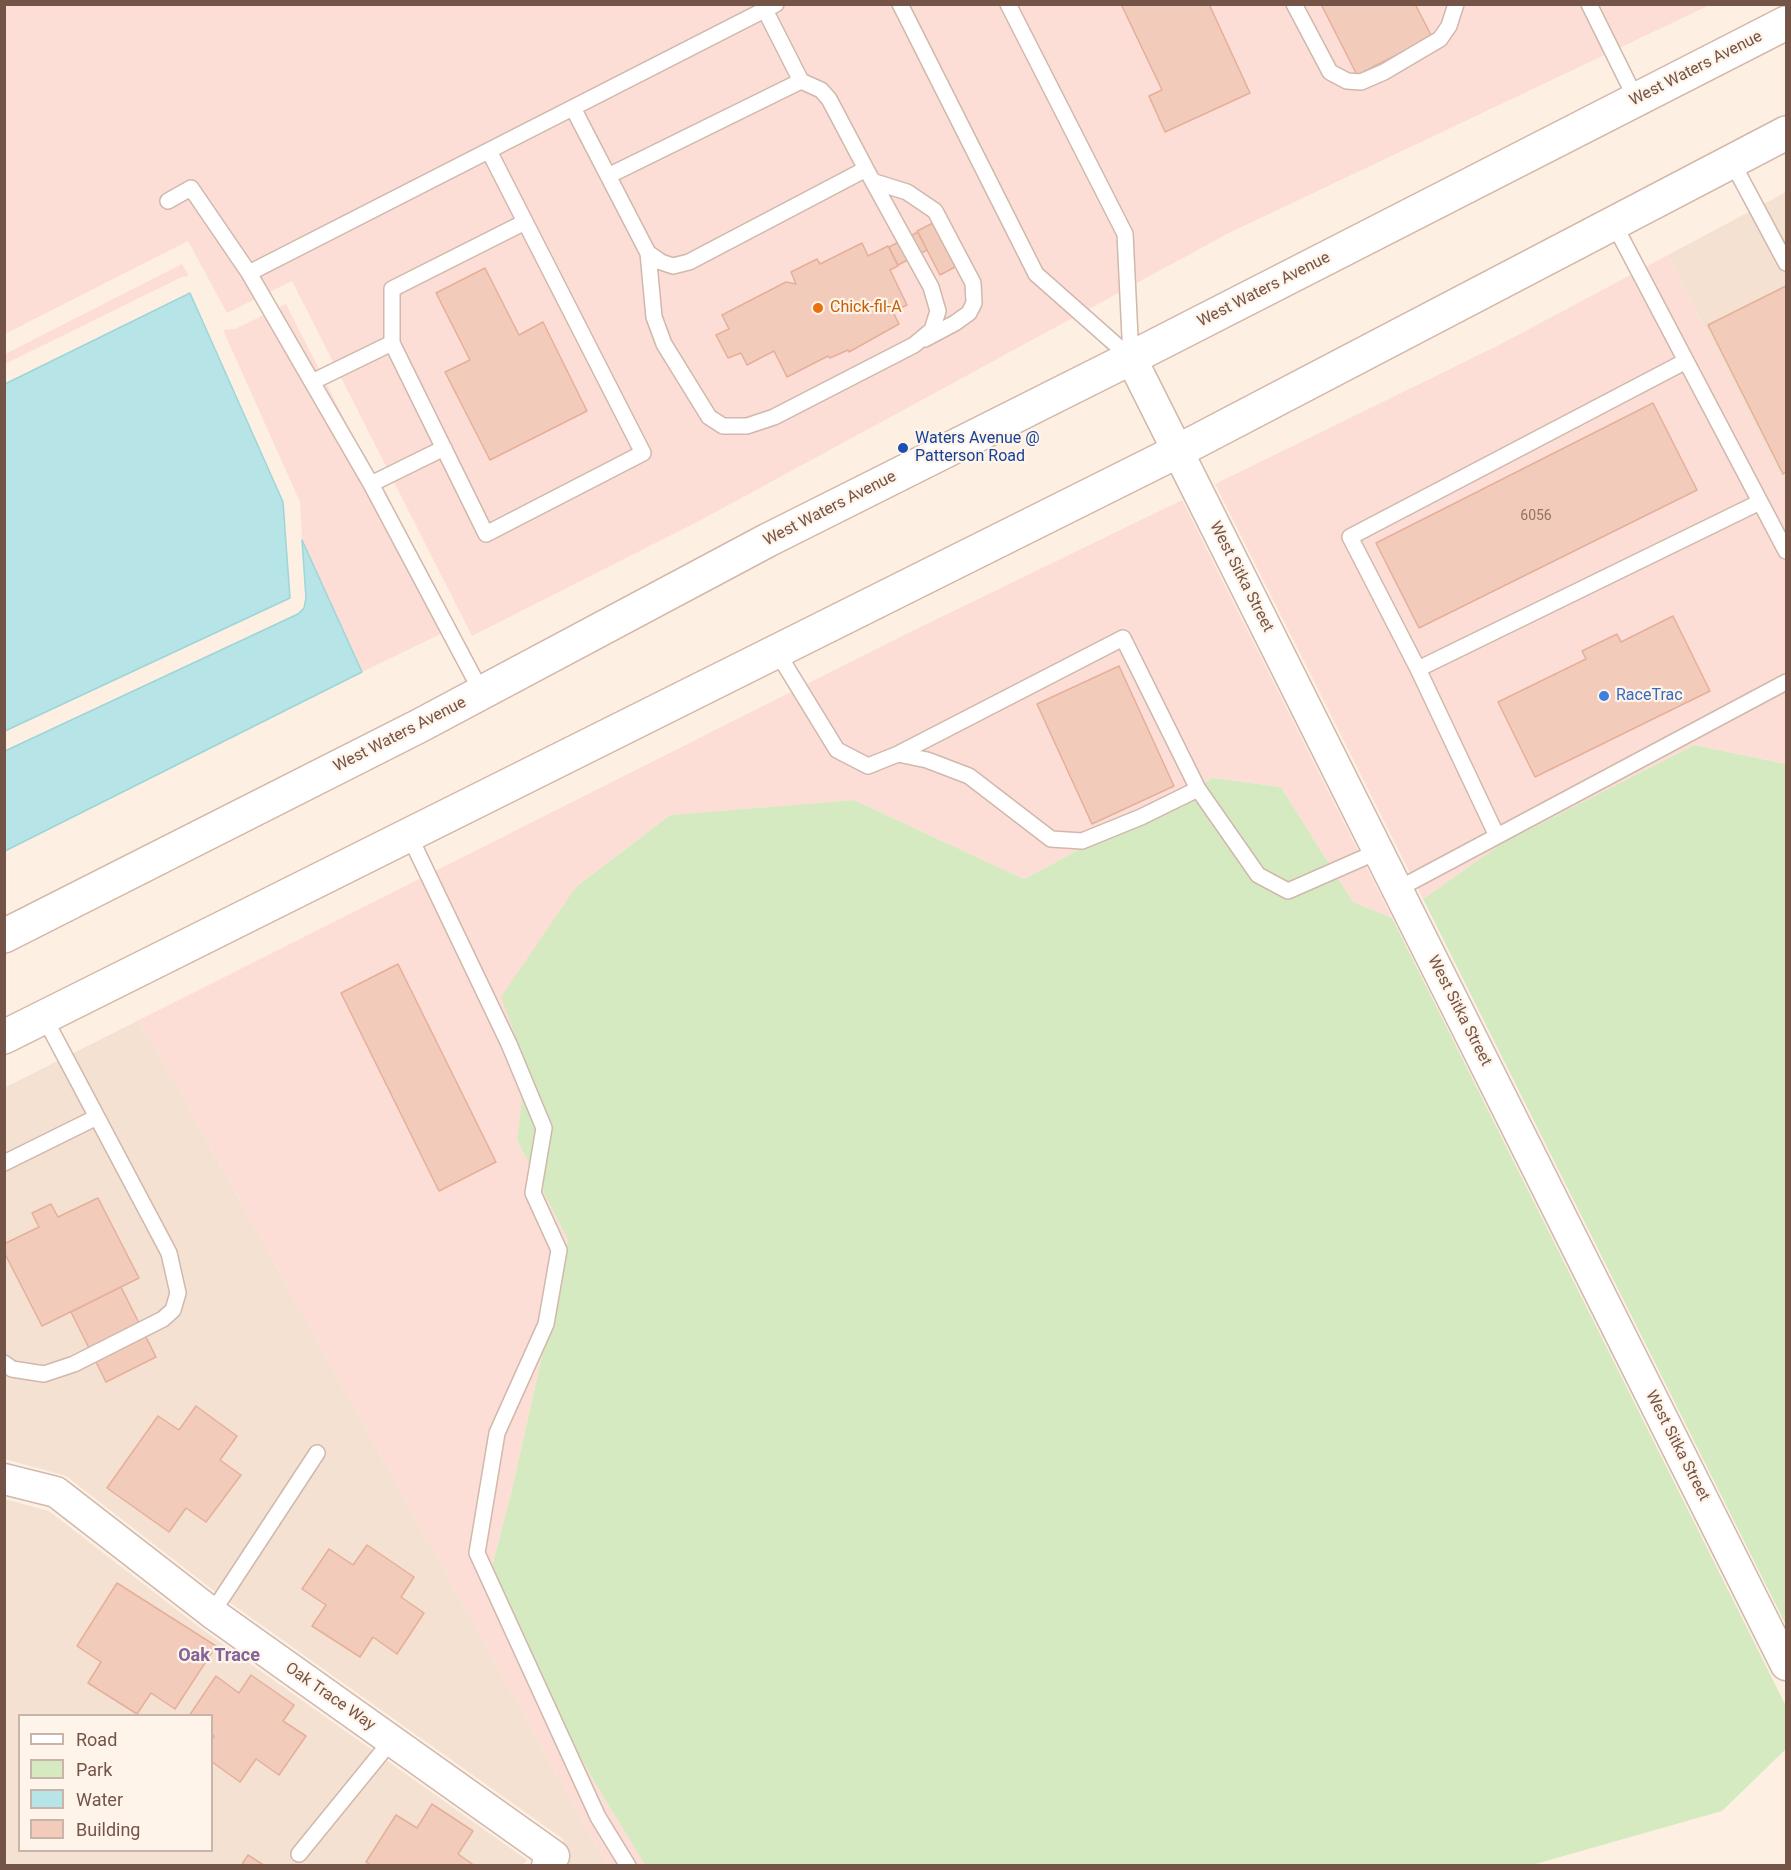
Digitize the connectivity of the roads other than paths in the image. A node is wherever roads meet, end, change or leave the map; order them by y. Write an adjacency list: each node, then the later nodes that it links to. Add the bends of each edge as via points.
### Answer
1 (900, 4): 24 (lane, via 1036,274)
2 (1008, 4): 24 (lane, via 1125,234)
3 (1294, 4): 4 (lane, via 1330,72 1347,81 1361,82 1440,39)
4 (1456, 4)
5 (1589, 4): 9 (lane)
6 (771, 7): 8 (lane); 10 (lane)
7 (1786, 23): 9 (main road, West Waters Avenue)
8 (801, 81): 14 (lane); 15 (lane, via 821,90 829,99)
9 (1636, 99): 24 (main road, West Waters Avenue)
10 (573, 108): 12 (lane); 14 (lane)
11 (1786, 133): 13 (main road)
12 (489, 151): 17 (lane); 21 (lane)
13 (1732, 162): 18 (main road); 20 (lane)
14 (608, 176): 19 (lane)
15 (870, 176): 19 (lane, via 689,262 673,266); 23 (lane, via 931,287 938,311 932,330); 23 (lane, via 907,192 935,211 973,283 974,303 969,313)
16 (168, 201): 21 (lane, via 191,188)
17 (525, 222): 22 (lane, via 392,289); 27 (lane, via 643,453 486,534)
18 (1614, 224): 25 (lane); 28 (main road)
19 (648, 253): 23 (lane, via 654,317 664,344 710,417 723,426 747,426 774,417)
20 (1786, 263)
21 (249, 273): 26 (lane)
22 (392, 343): 26 (lane); 27 (lane)
23 (914, 345)
24 (1131, 358): 28 (street, West Sitka Street); 35 (main road, West Waters Avenue, via 768,540)
25 (1686, 361): 30 (lane); 33 (lane, via 1350,537)
26 (314, 381): 29 (lane)
27 (444, 448): 29 (lane)
28 (1178, 451): 32 (main road); 40 (street, West Sitka Street)
29 (371, 484): 35 (lane)
30 (1760, 502): 31 (lane); 33 (lane)
31 (1786, 551)
32 (777, 652): 36 (lane, via 837,750 868,766); 38 (main road)
33 (1418, 669): 39 (lane)
34 (1786, 682): 39 (lane)
35 (482, 693): 42 (main road, West Waters Avenue)
36 (898, 754): 37 (lane, via 969,776 1051,839 1082,841); 37 (lane, via 1123,638)
37 (1198, 789): 40 (lane, via 1258,874 1288,891)
38 (409, 835): 43 (main road); 55 (lane, via 509,1044 544,1128 533,1193 559,1250 546,1324 497,1433 477,1553 598,1817)
39 (1497, 836): 41 (lane)
40 (1378, 851): 41 (street, West Sitka Street)
41 (1398, 889): 51 (street, West Sitka Street)
42 (4, 936)
43 (44, 1017): 44 (main road); 45 (lane)
44 (4, 1036)
45 (97, 1117): 46 (lane); 47 (lane, via 169,1253 178,1293 173,1310 153,1324 51,1373 12,1369)
46 (4, 1163)
47 (4, 1363)
48 (317, 1453): 50 (lane)
49 (4, 1479): 50 (street, Oak Trace Way, via 56,1492)
50 (212, 1613): 52 (street, Oak Trace Way)
51 (1786, 1665)
52 (392, 1741): 53 (lane); 54 (street, Oak Trace Way, via 554,1856)
53 (299, 1854)
54 (547, 1866)
55 (628, 1866)

